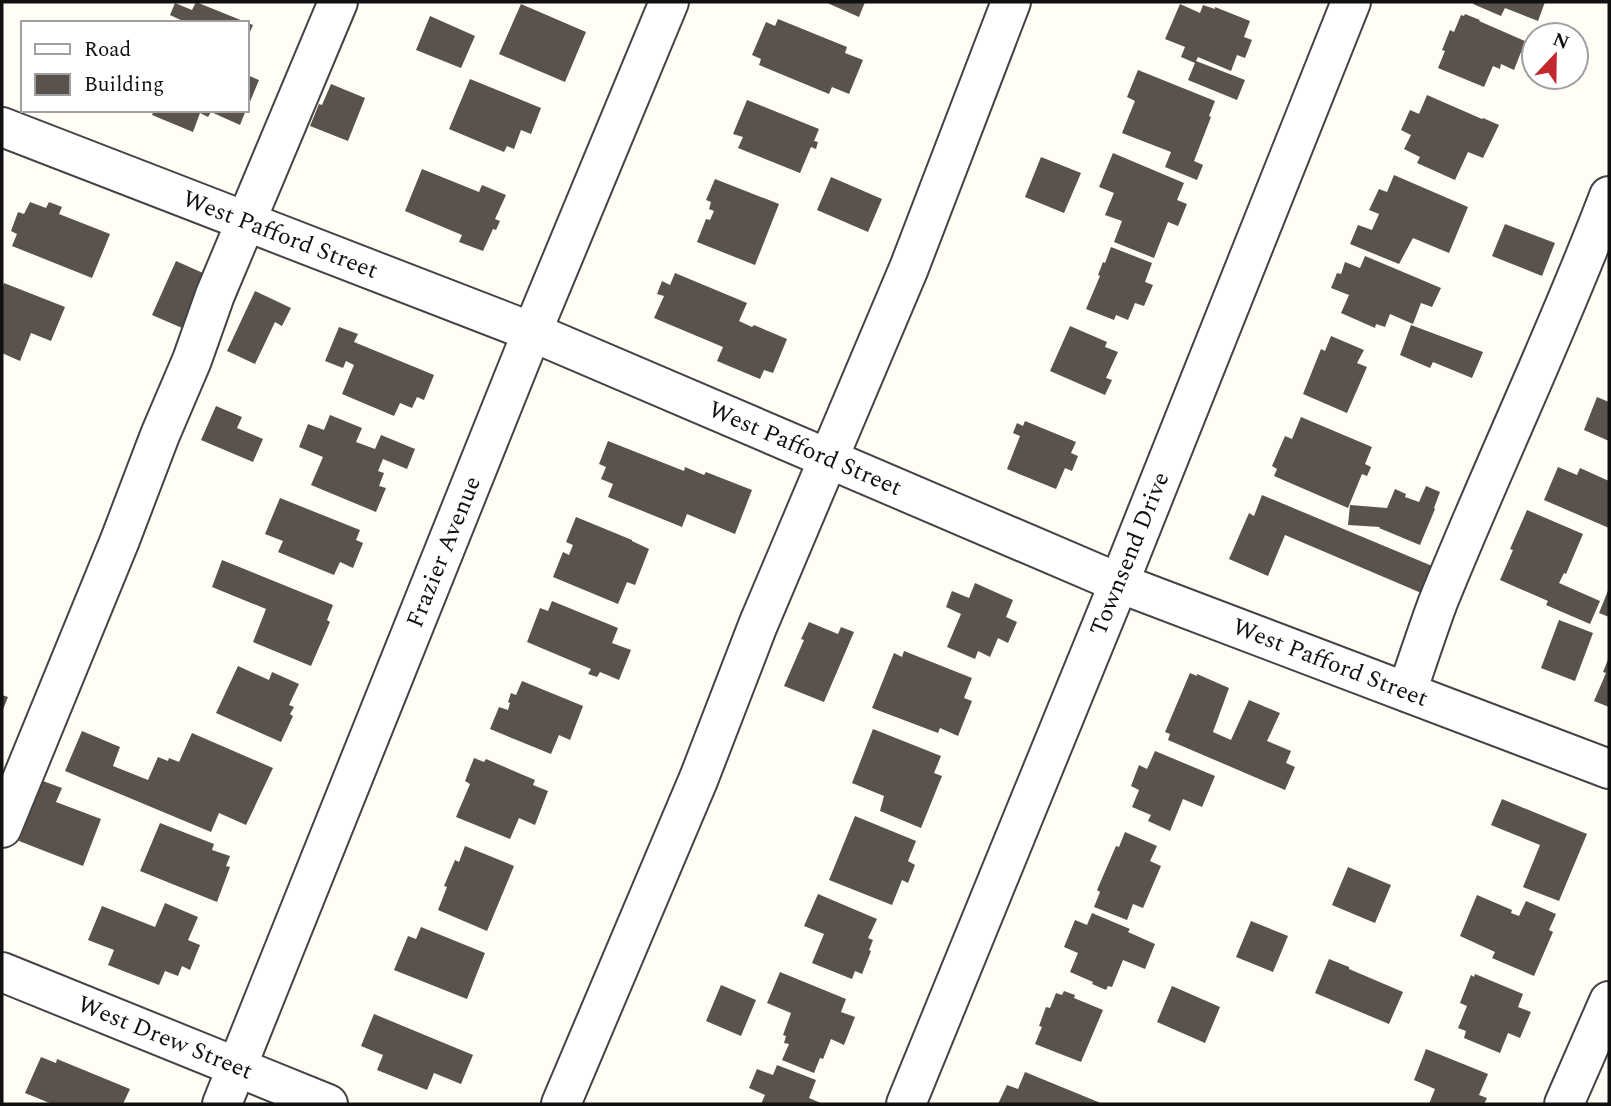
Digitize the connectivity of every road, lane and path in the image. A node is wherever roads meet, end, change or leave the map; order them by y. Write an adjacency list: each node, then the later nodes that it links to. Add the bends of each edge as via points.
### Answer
1 (338, 2): 7 (street)
2 (669, 2): 8 (street, Frazier Avenue)
3 (1011, 2): 9 (street, via 909,268)
4 (1351, 2): 10 (street, Townsend Drive)
5 (2, 127): 7 (street, West Pafford Street)
6 (1609, 196): 11 (street, via 1437,605)
7 (246, 221): 8 (street, West Pafford Street); 13 (street)
8 (532, 332): 9 (street, West Pafford Street); 16 (street, Frazier Avenue)
9 (827, 459): 10 (street, West Pafford Street); 19 (street, via 694,791)
10 (1119, 583): 11 (street, West Pafford Street); 20 (street, Townsend Drive)
11 (1407, 692): 12 (street, West Pafford Street)
12 (1609, 769)
13 (2, 828)
14 (2, 972): 16 (street, West Drew Street)
15 (1609, 1001): 21 (street)
16 (237, 1067): 17 (street, Frazier Avenue); 18 (street, West Drew Street)
17 (222, 1104)
18 (327, 1104)
19 (561, 1104)
20 (906, 1104)
21 (1564, 1104)

